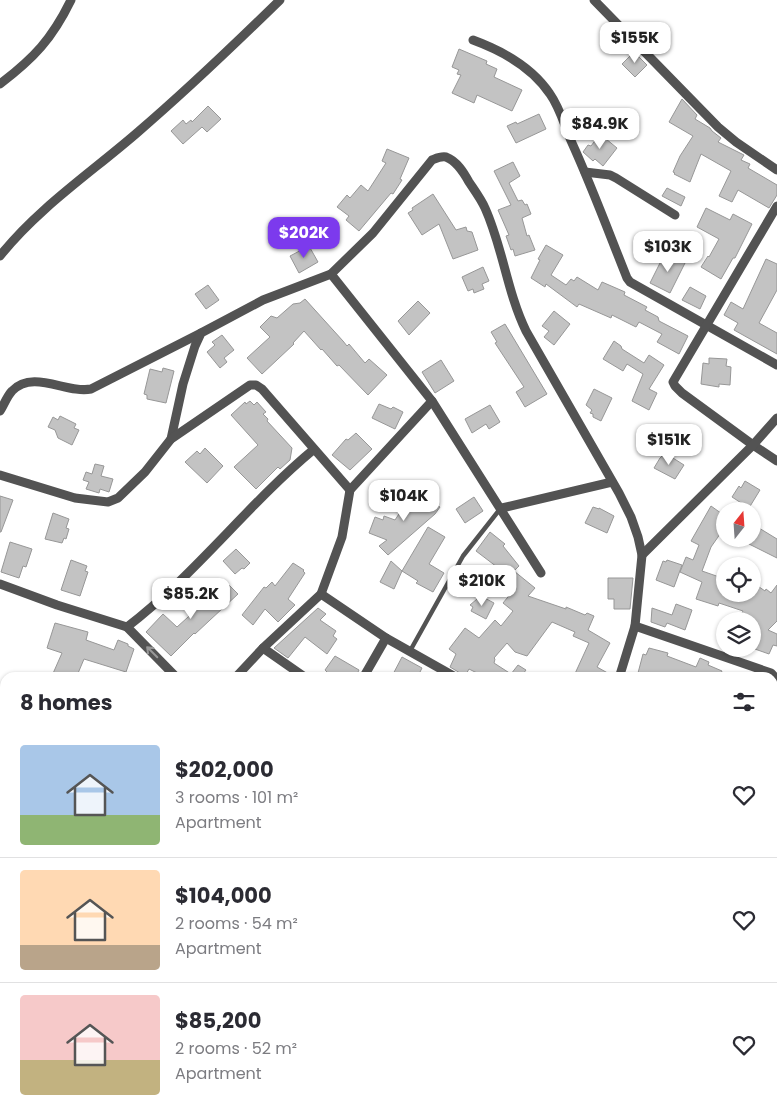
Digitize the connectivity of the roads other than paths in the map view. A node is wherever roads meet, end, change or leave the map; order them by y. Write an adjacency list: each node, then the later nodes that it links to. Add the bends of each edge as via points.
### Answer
1 (71, 0): 5 (street, via 38,52)
2 (280, 0): 10 (street, via 139,132 30,223)
3 (594, 0): 6 (street, via 718,127)
4 (473, 40): 7 (street, via 527,69 551,95)
5 (0, 84)
6 (777, 170)
7 (585, 172): 9 (street, via 610,175); 12 (street, via 630,282)
8 (777, 206): 12 (street)
9 (675, 215)
10 (0, 256)
11 (331, 274): 13 (street, via 263,300); 15 (street); 23 (street, via 373,233 432,160 440,157 455,162 484,207 526,332)
12 (706, 325): 14 (street); 19 (street, via 673,382 682,393)
13 (201, 333): 16 (street, via 91,389 75,390 34,382 23,384 12,390); 18 (street, via 182,384)
14 (777, 365)
15 (432, 401): 24 (street); 25 (street)
16 (0, 411)
17 (777, 418): 19 (street)
18 (171, 439): 20 (street, via 242,389 256,385); 22 (street, via 145,472 118,498 108,502 75,498)
19 (753, 446): 21 (street); 26 (street)
20 (314, 450): 24 (street); 31 (street, via 184,578)
21 (777, 461)
22 (0, 475)
23 (612, 482): 25 (street); 26 (street, via 631,517)
24 (350, 490): 29 (street, via 342,538)
25 (502, 508): 27 (street); 34 (lane, via 463,556)
26 (642, 555): 30 (street)
27 (541, 573)
28 (0, 584): 31 (street)
29 (321, 594): 32 (street); 33 (street)
30 (635, 626): 40 (street); 41 (street)
31 (127, 627): 35 (street, one-way to 31)
32 (386, 638): 34 (street); 38 (street)
33 (264, 648): 36 (street); 37 (street)
34 (410, 651): 39 (street)
35 (171, 672)
36 (241, 672)
37 (298, 672)
38 (366, 672)
39 (447, 672)
40 (621, 672)
41 (772, 672)

